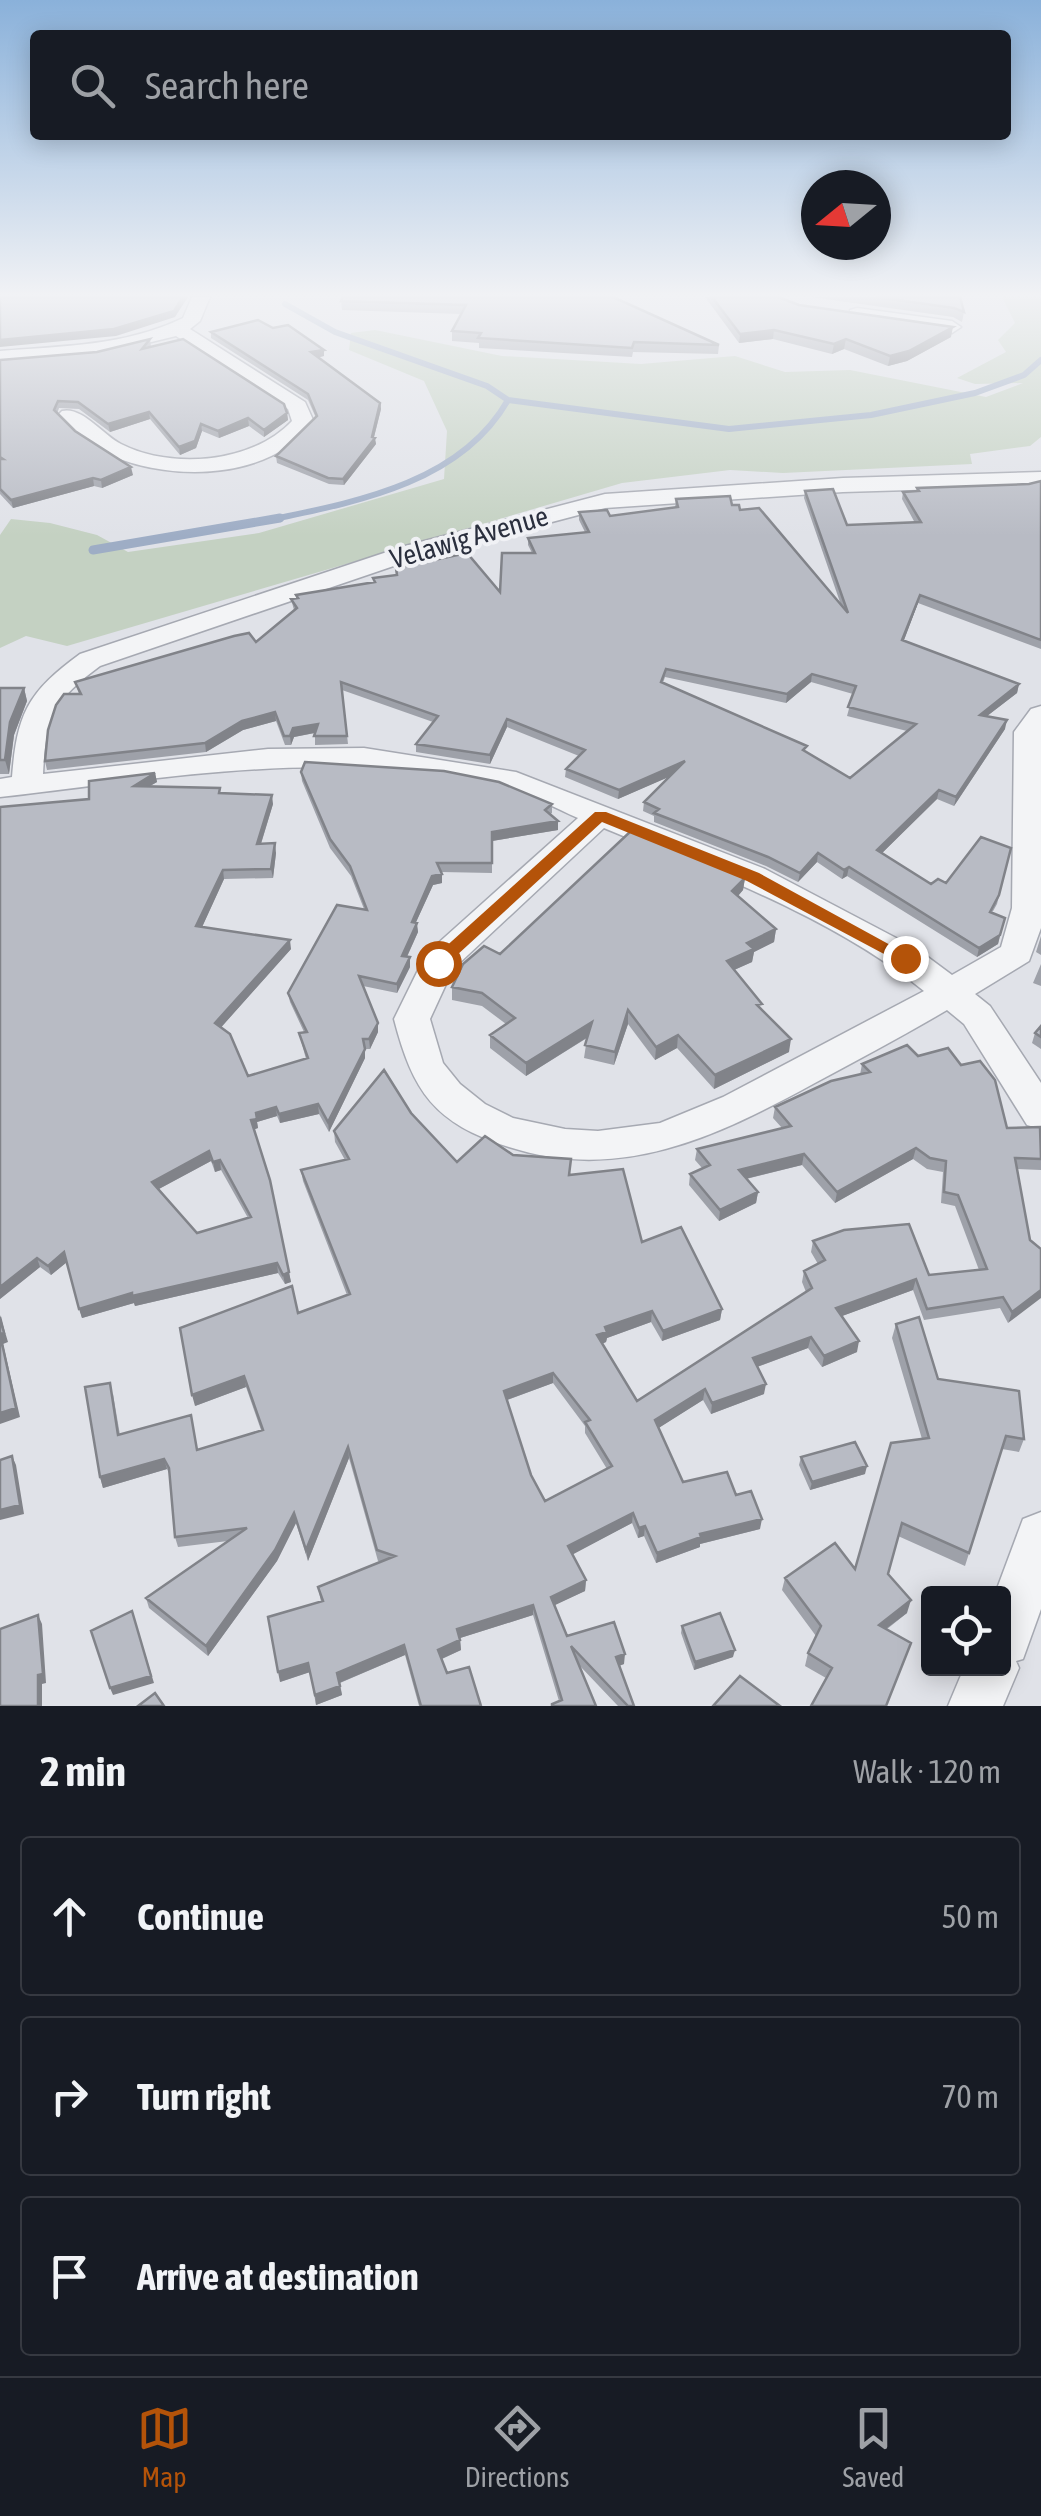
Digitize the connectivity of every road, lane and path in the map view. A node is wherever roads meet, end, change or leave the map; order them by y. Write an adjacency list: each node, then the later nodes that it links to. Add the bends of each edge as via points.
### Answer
1 (252, 377): 2 (street, via 298,406 303,422 278,445 240,459 182,464 116,450)
2 (68, 416)
3 (1041, 479): 5 (street, Velawig Avenue, via 605,502 414,551 90,660 52,686 31,721)
4 (1041, 715): 7 (street, via 1029,732 1030,908 1017,953)
5 (13, 786): 6 (street, via 268,758 364,757 516,780)
6 (600, 816): 7 (street, via 753,877 905,958); 7 (street, via 438,963 412,1019 427,1070 465,1111 517,1138 582,1147 658,1139 729,1111)
7 (950, 994): 8 (street, via 977,1015)
8 (1041, 1114)
9 (1041, 1536): 10 (street)
10 (1011, 1620)
11 (988, 1676): 12 (street)
12 (975, 1706)

